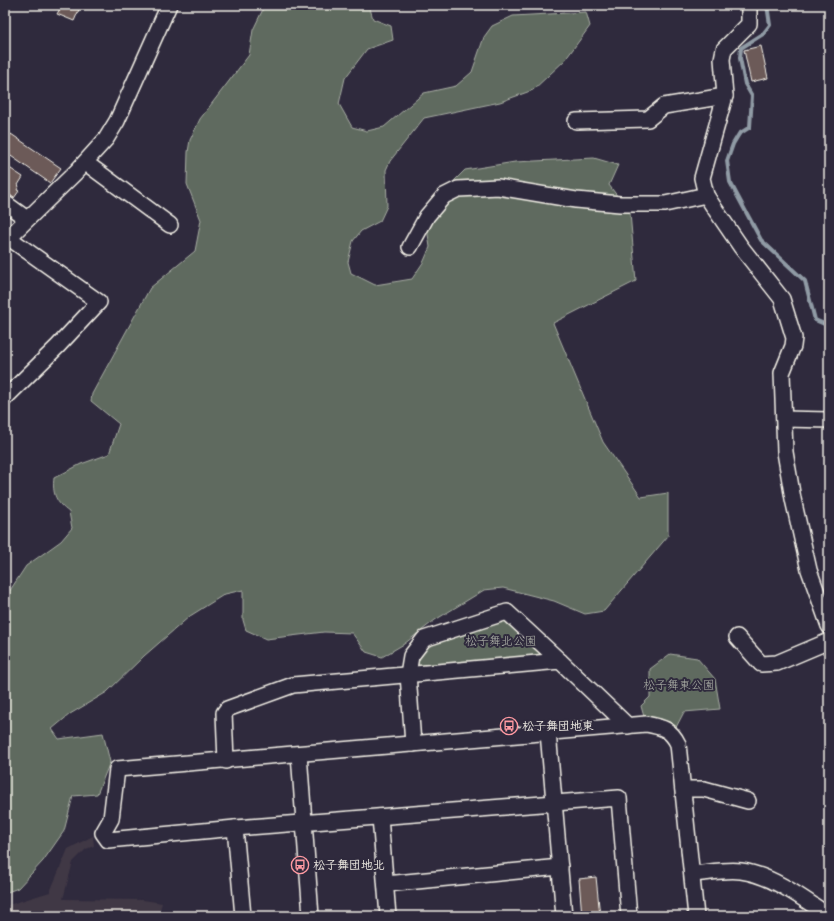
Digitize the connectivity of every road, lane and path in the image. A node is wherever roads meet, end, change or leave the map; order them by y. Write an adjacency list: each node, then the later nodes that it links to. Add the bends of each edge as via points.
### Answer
1 (169, 5): 5 (street, via 117,121)
2 (749, 5): 3 (street, via 749,24 724,49 722,58)
3 (725, 96): 4 (street, via 664,106 648,119); 6 (street, via 702,178)
4 (576, 121)
5 (86, 163): 8 (street); 9 (street)
6 (706, 195): 11 (street, via 665,204 620,204 576,200 498,186 458,189 444,196 427,216); 13 (street, via 741,247 782,299 794,338 782,373)
7 (5, 202): 8 (street)
8 (27, 219): 10 (street)
9 (170, 225)
10 (7, 239): 12 (street, via 98,302)
11 (410, 247)
12 (5, 398)
13 (784, 419): 14 (street); 15 (street, via 785,452 793,499 809,570)
14 (829, 420)
15 (827, 617)
16 (737, 637): 17 (street, via 762,664 778,663)
17 (829, 641)
18 (560, 661): 19 (street); 19 (street, via 507,612 424,639 411,656); 20 (street)
19 (408, 674): 22 (street); 24 (street, via 293,685 227,709 224,713)
20 (628, 726): 21 (street); 25 (street, via 646,724 662,727 673,733 678,744)
21 (548, 732): 22 (street); 27 (street)
22 (412, 744): 23 (street)
23 (299, 754): 24 (street); 29 (street)
24 (226, 761): 30 (street, via 117,769 110,819 103,833 108,840)
25 (683, 789): 26 (street, via 704,789); 32 (street)
26 (748, 801)
27 (554, 803): 28 (street); 31 (street); 38 (street, via 619,798)
28 (380, 817): 29 (street); 33 (street)
29 (304, 822): 30 (street); 35 (street)
30 (235, 828): 34 (street)
31 (560, 867): 33 (street); 37 (street)
32 (692, 874): 39 (street); 40 (street, via 741,871 794,892)
33 (386, 884): 36 (street)
34 (243, 916)
35 (311, 916)
36 (388, 916)
37 (564, 916)
38 (630, 916)
39 (696, 916)
40 (829, 916)

